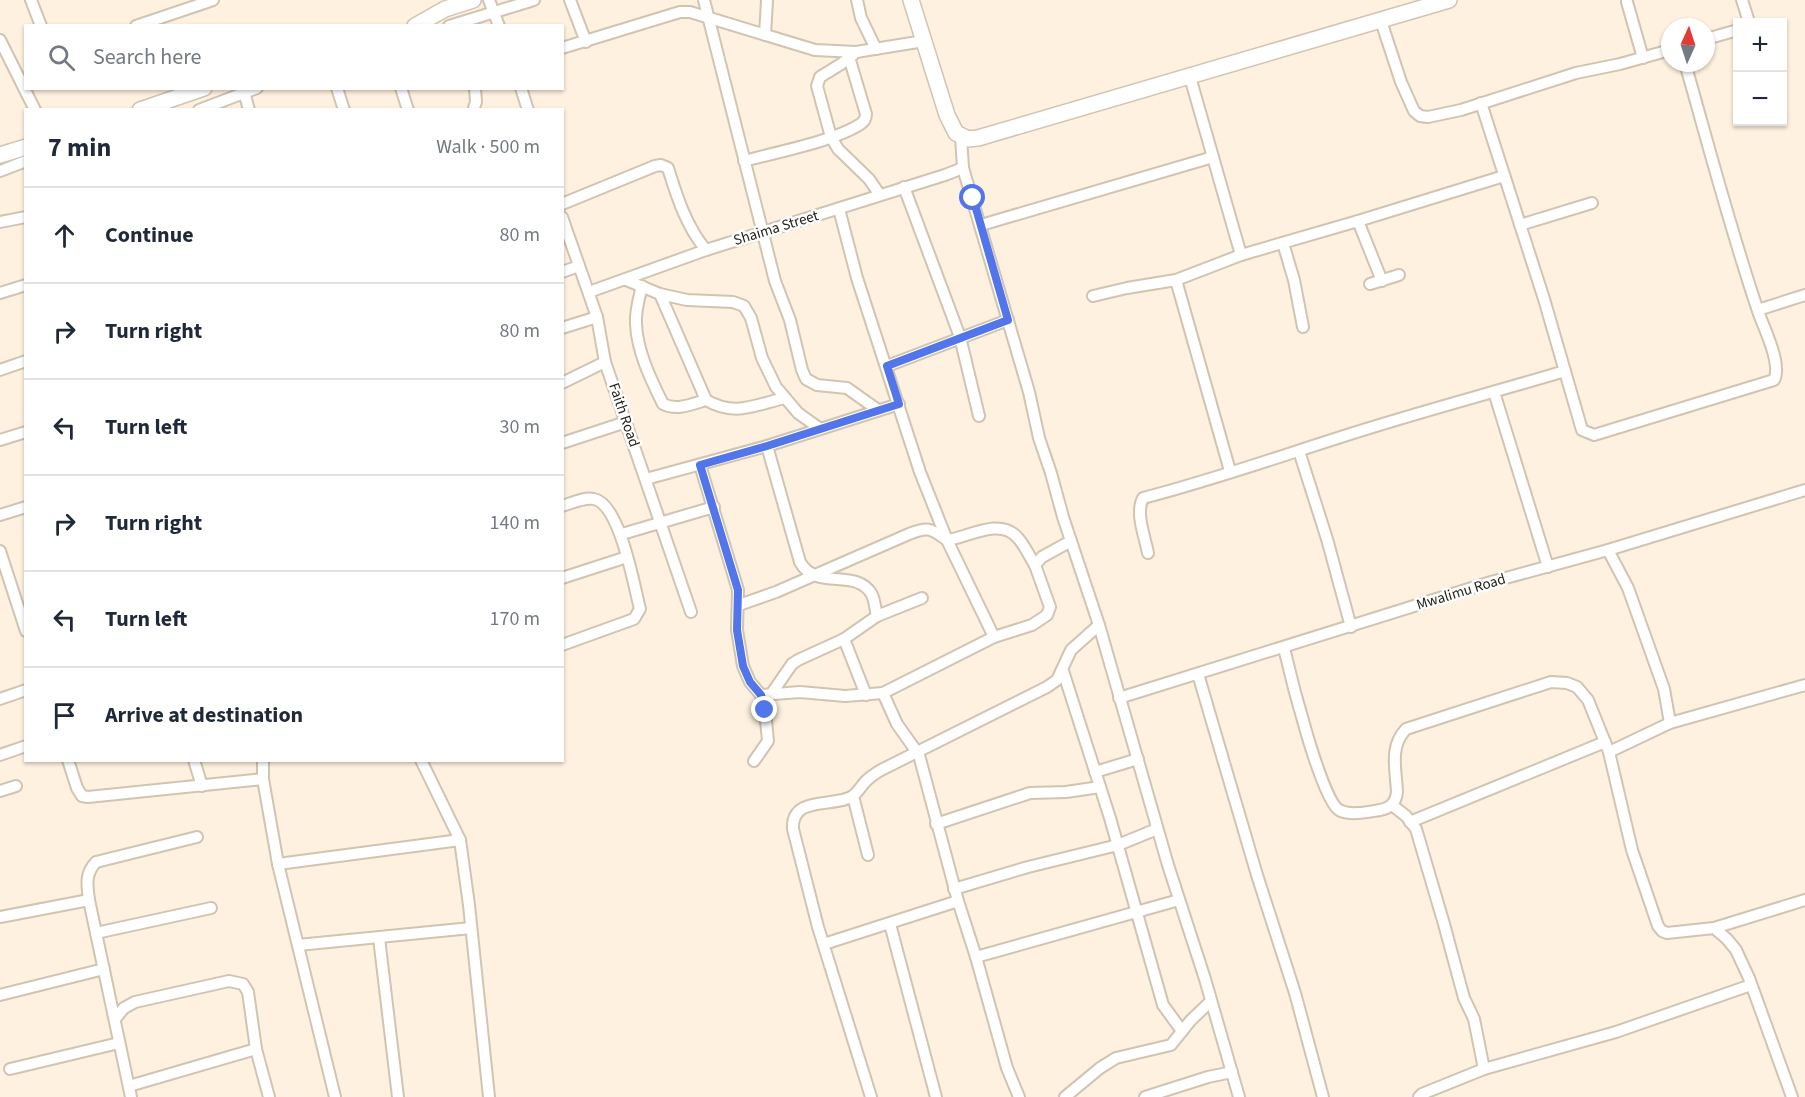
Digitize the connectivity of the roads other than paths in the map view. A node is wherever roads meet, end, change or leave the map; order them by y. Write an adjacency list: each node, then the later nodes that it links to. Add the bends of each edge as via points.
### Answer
1 (31, 0): 19 (street)
2 (213, 0): 20 (street)
3 (473, 0): 14 (street)
4 (489, 0): 15 (street)
5 (534, 0): 15 (street)
6 (570, 0): 29 (street)
7 (704, 0): 16 (street)
8 (767, 0): 25 (street)
9 (857, 0): 31 (street)
10 (911, 0): 28 (street)
11 (1447, 0): 18 (street)
12 (1742, 0): 17 (street)
13 (1627, 2): 34 (street)
14 (444, 5): 21 (street)
15 (494, 13): 22 (street); 23 (street)
16 (708, 18): 25 (street); 29 (street, via 680,12); 59 (street)
17 (1748, 18)
18 (1381, 21): 36 (street); 45 (street, via 1401,82 1420,116)
19 (40, 24)
20 (142, 24)
21 (417, 24)
22 (456, 24)
23 (498, 24)
24 (1733, 31): 26 (street)
25 (765, 35): 33 (street, via 815,50)
26 (1715, 36)
27 (0, 40): 37 (street)
28 (924, 41): 31 (street); 54 (street, via 947,115)
29 (586, 42): 30 (street)
30 (564, 48)
31 (876, 49): 33 (street)
32 (1661, 53): 34 (street)
33 (853, 55): 55 (street, via 817,81); 55 (street, via 866,120)
34 (1643, 58): 45 (street, via 1576,73)
35 (1688, 72): 92 (street)
36 (1190, 77): 54 (street, via 978,138); 58 (street)
37 (24, 88)
38 (25, 90): 46 (street)
39 (198, 90): 47 (street)
40 (338, 90): 50 (street)
41 (402, 90): 51 (street)
42 (475, 90): 52 (street)
43 (522, 90): 53 (street)
44 (244, 91): 48 (street); 49 (street)
45 (1481, 103): 62 (street)
46 (34, 108)
47 (146, 108)
48 (204, 108)
49 (248, 108)
50 (343, 108)
51 (407, 108)
52 (474, 108)
53 (527, 108)
54 (961, 136): 60 (street)
55 (831, 137): 59 (street); 64 (street)
56 (23, 154): 57 (street); 61 (street)
57 (0, 155)
58 (1212, 157): 72 (street); 77 (street)
59 (744, 161): 74 (street)
60 (963, 168): 63 (street, Shaima Street); 72 (street)
61 (0, 171)
62 (1504, 176): 69 (street); 73 (street)
63 (904, 188): 64 (street, Shaima Street); 97 (street)
64 (880, 195): 67 (street, Shaima Street)
65 (1592, 202): 73 (street)
66 (564, 203): 76 (street, via 661,165 668,168 678,201)
67 (839, 209): 74 (street, Shaima Street); 100 (street)
68 (24, 217): 70 (street)
69 (1358, 221): 75 (street); 83 (street)
70 (0, 222)
71 (564, 223): 78 (street, Faith Road)
72 (981, 225): 94 (street)
73 (1520, 225): 102 (street)
74 (763, 232): 76 (street, Shaima Street); 108 (street, via 806,379 817,385 847,388)
75 (1283, 243): 77 (street); 96 (street)
76 (706, 250): 81 (street, Shaima Street)
77 (1241, 255): 82 (street)
78 (579, 266): 79 (street); 87 (street, Faith Road)
79 (564, 271)
80 (1399, 275): 83 (street)
81 (626, 280): 86 (street); 87 (street, Shaima Street)
82 (1176, 280): 91 (street); 118 (street)
83 (1382, 281): 84 (street)
84 (1370, 284)
85 (24, 286): 88 (street)
86 (642, 286): 89 (street); 106 (street, via 637,332 663,404 682,407)
87 (589, 292): 93 (street, Faith Road)
88 (0, 293)
89 (660, 294): 105 (street, via 744,306 762,358); 106 (street)
90 (1805, 295): 92 (street)
91 (1093, 296)
92 (1758, 310): 102 (street, via 1775,359 1774,380 1594,435 1582,430)
93 (597, 317): 95 (street); 99 (street, Faith Road)
94 (1008, 320): 97 (street); 128 (street)
95 (564, 327)
96 (1303, 327)
97 (960, 337): 100 (street); 109 (street)
98 (24, 362): 101 (street)
99 (605, 362): 103 (street); 110 (street, Faith Road)
100 (887, 366): 107 (street)
101 (0, 370)
102 (1565, 371): 104 (street)
103 (564, 382)
104 (1494, 392): 116 (street); 134 (street)
105 (785, 398): 106 (street, via 737,410 719,408); 111 (street)
106 (706, 400)
107 (899, 404): 108 (street); 127 (street)
108 (878, 410): 111 (street)
109 (979, 416)
110 (626, 422): 114 (street); 119 (street, Faith Road)
111 (819, 428): 115 (street)
112 (24, 433): 113 (street)
113 (0, 440)
114 (564, 442)
115 (767, 446): 117 (street); 135 (street, via 800,562)
116 (1299, 451): 118 (street); 143 (street)
117 (700, 465): 119 (street); 122 (street)
118 (1230, 471): 131 (street, via 1205,482 1143,498 1140,512)
119 (646, 479): 125 (street, Faith Road)
120 (1805, 490): 129 (street, Mwalimu Road)
121 (564, 505): 126 (street, via 596,499 604,504)
122 (714, 507): 125 (street); 138 (street)
123 (24, 508): 124 (street)
124 (0, 515)
125 (661, 523): 126 (street); 139 (street, Faith Road)
126 (622, 534): 132 (street)
127 (947, 540): 133 (street, via 982,530 1011,532); 135 (street, via 932,529 919,530); 144 (street)
128 (1071, 541): 133 (street); 142 (street)
129 (1608, 550): 134 (street, Mwalimu Road); 157 (street, via 1628,588 1664,689)
130 (0, 551): 141 (street)
131 (1148, 553)
132 (627, 557): 136 (street); 146 (street, via 640,609 634,620)
133 (1035, 565): 144 (street, via 1050,606 1048,613 1032,625)
134 (1548, 567): 143 (street, Mwalimu Road)
135 (811, 576): 138 (street); 140 (street, via 864,586 871,592)
136 (564, 577)
137 (922, 598): 140 (street)
138 (739, 605): 153 (street, via 737,630 743,666 750,682)
139 (691, 612)
140 (877, 616): 145 (street)
141 (24, 625)
142 (1099, 625): 148 (street, via 1071,650); 155 (street)
143 (1351, 627): 147 (street, Mwalimu Road)
144 (994, 637): 152 (street)
145 (844, 639): 153 (street, via 792,664); 154 (street)
146 (564, 644)
147 (1284, 648): 149 (street, Mwalimu Road); 175 (street, via 1303,725 1333,805 1347,813 1383,810)
148 (1063, 671): 160 (street, via 1047,687); 168 (street)
149 (1198, 674): 155 (street, Mwalimu Road); 222 (street)
150 (1805, 685): 157 (street)
151 (24, 691): 156 (street)
152 (883, 693): 154 (street); 160 (street, via 897,724)
153 (766, 694): 154 (street); 163 (street, via 768,741)
154 (866, 695)
155 (1119, 698): 162 (street)
156 (0, 699)
157 (1670, 723): 159 (street)
158 (24, 747): 161 (street)
159 (1607, 747): 175 (street, via 1588,700 1577,687 1551,682 1406,729 1395,746 1397,792); 176 (street); 194 (street, via 1632,850 1659,926 1667,933)
160 (917, 751): 174 (street, via 875,774); 177 (street)
161 (0, 755)
162 (1138, 759): 168 (street); 178 (street)
163 (754, 760)
164 (69, 762): 171 (street, via 82,796)
165 (195, 762): 171 (street)
166 (263, 762): 169 (street)
167 (422, 762): 180 (street)
168 (1095, 772): 172 (street)
169 (264, 779): 171 (street); 183 (street)
170 (16, 786): 173 (street)
171 (202, 786)
172 (1100, 788): 177 (street, via 1030,793); 181 (street)
173 (0, 791)
174 (853, 796): 182 (street); 197 (street, via 813,805 793,816 793,829)
175 (1392, 805): 176 (street)
176 (1410, 822): 209 (street, via 1416,829 1461,987 1474,1019)
177 (936, 824): 184 (street)
178 (1157, 829): 181 (street); 186 (street)
179 (197, 837): 185 (street, via 96,862 87,878)
180 (460, 840): 183 (street); 193 (street)
181 (1118, 845): 184 (street); 190 (street)
182 (868, 855)
183 (278, 864): 198 (street)
184 (954, 889): 188 (street)
185 (89, 900): 191 (street); 195 (street)
186 (1179, 900): 190 (street); 203 (street)
187 (1805, 900): 194 (street)
188 (958, 901): 192 (street); 199 (street)
189 (211, 908): 195 (street)
190 (1137, 913): 199 (street); 205 (street, via 1163,1005)
191 (0, 917)
192 (890, 924): 197 (street); 217 (street)
193 (471, 928): 196 (street); 215 (street)
194 (1714, 928): 201 (street, via 1736,951)
195 (96, 933): 200 (street)
196 (379, 938): 198 (street); 214 (street)
197 (824, 944): 216 (street)
198 (298, 945): 213 (street)
199 (976, 957): 218 (street)
200 (104, 969): 202 (street); 204 (street)
201 (1751, 985): 209 (street, via 1616,1032); 224 (street)
202 (0, 995)
203 (1211, 1001): 205 (street); 210 (street)
204 (115, 1019): 206 (street); 207 (street, via 135,1002 229,981 240,982 248,992)
205 (1182, 1031): 219 (street, via 1171,1045 1116,1058)
206 (119, 1043): 208 (street); 211 (street)
207 (256, 1049): 211 (street); 212 (street)
208 (10, 1069)
209 (1484, 1069): 223 (street)
210 (1232, 1072): 220 (street); 221 (street)
211 (130, 1091)
212 (269, 1097)
213 (335, 1097)
214 (398, 1097)
215 (489, 1097)
216 (871, 1097)
217 (936, 1097)
218 (1019, 1097)
219 (1065, 1097)
220 (1145, 1097)
221 (1239, 1097)
222 (1323, 1097)
223 (1419, 1097)
224 (1792, 1097)

